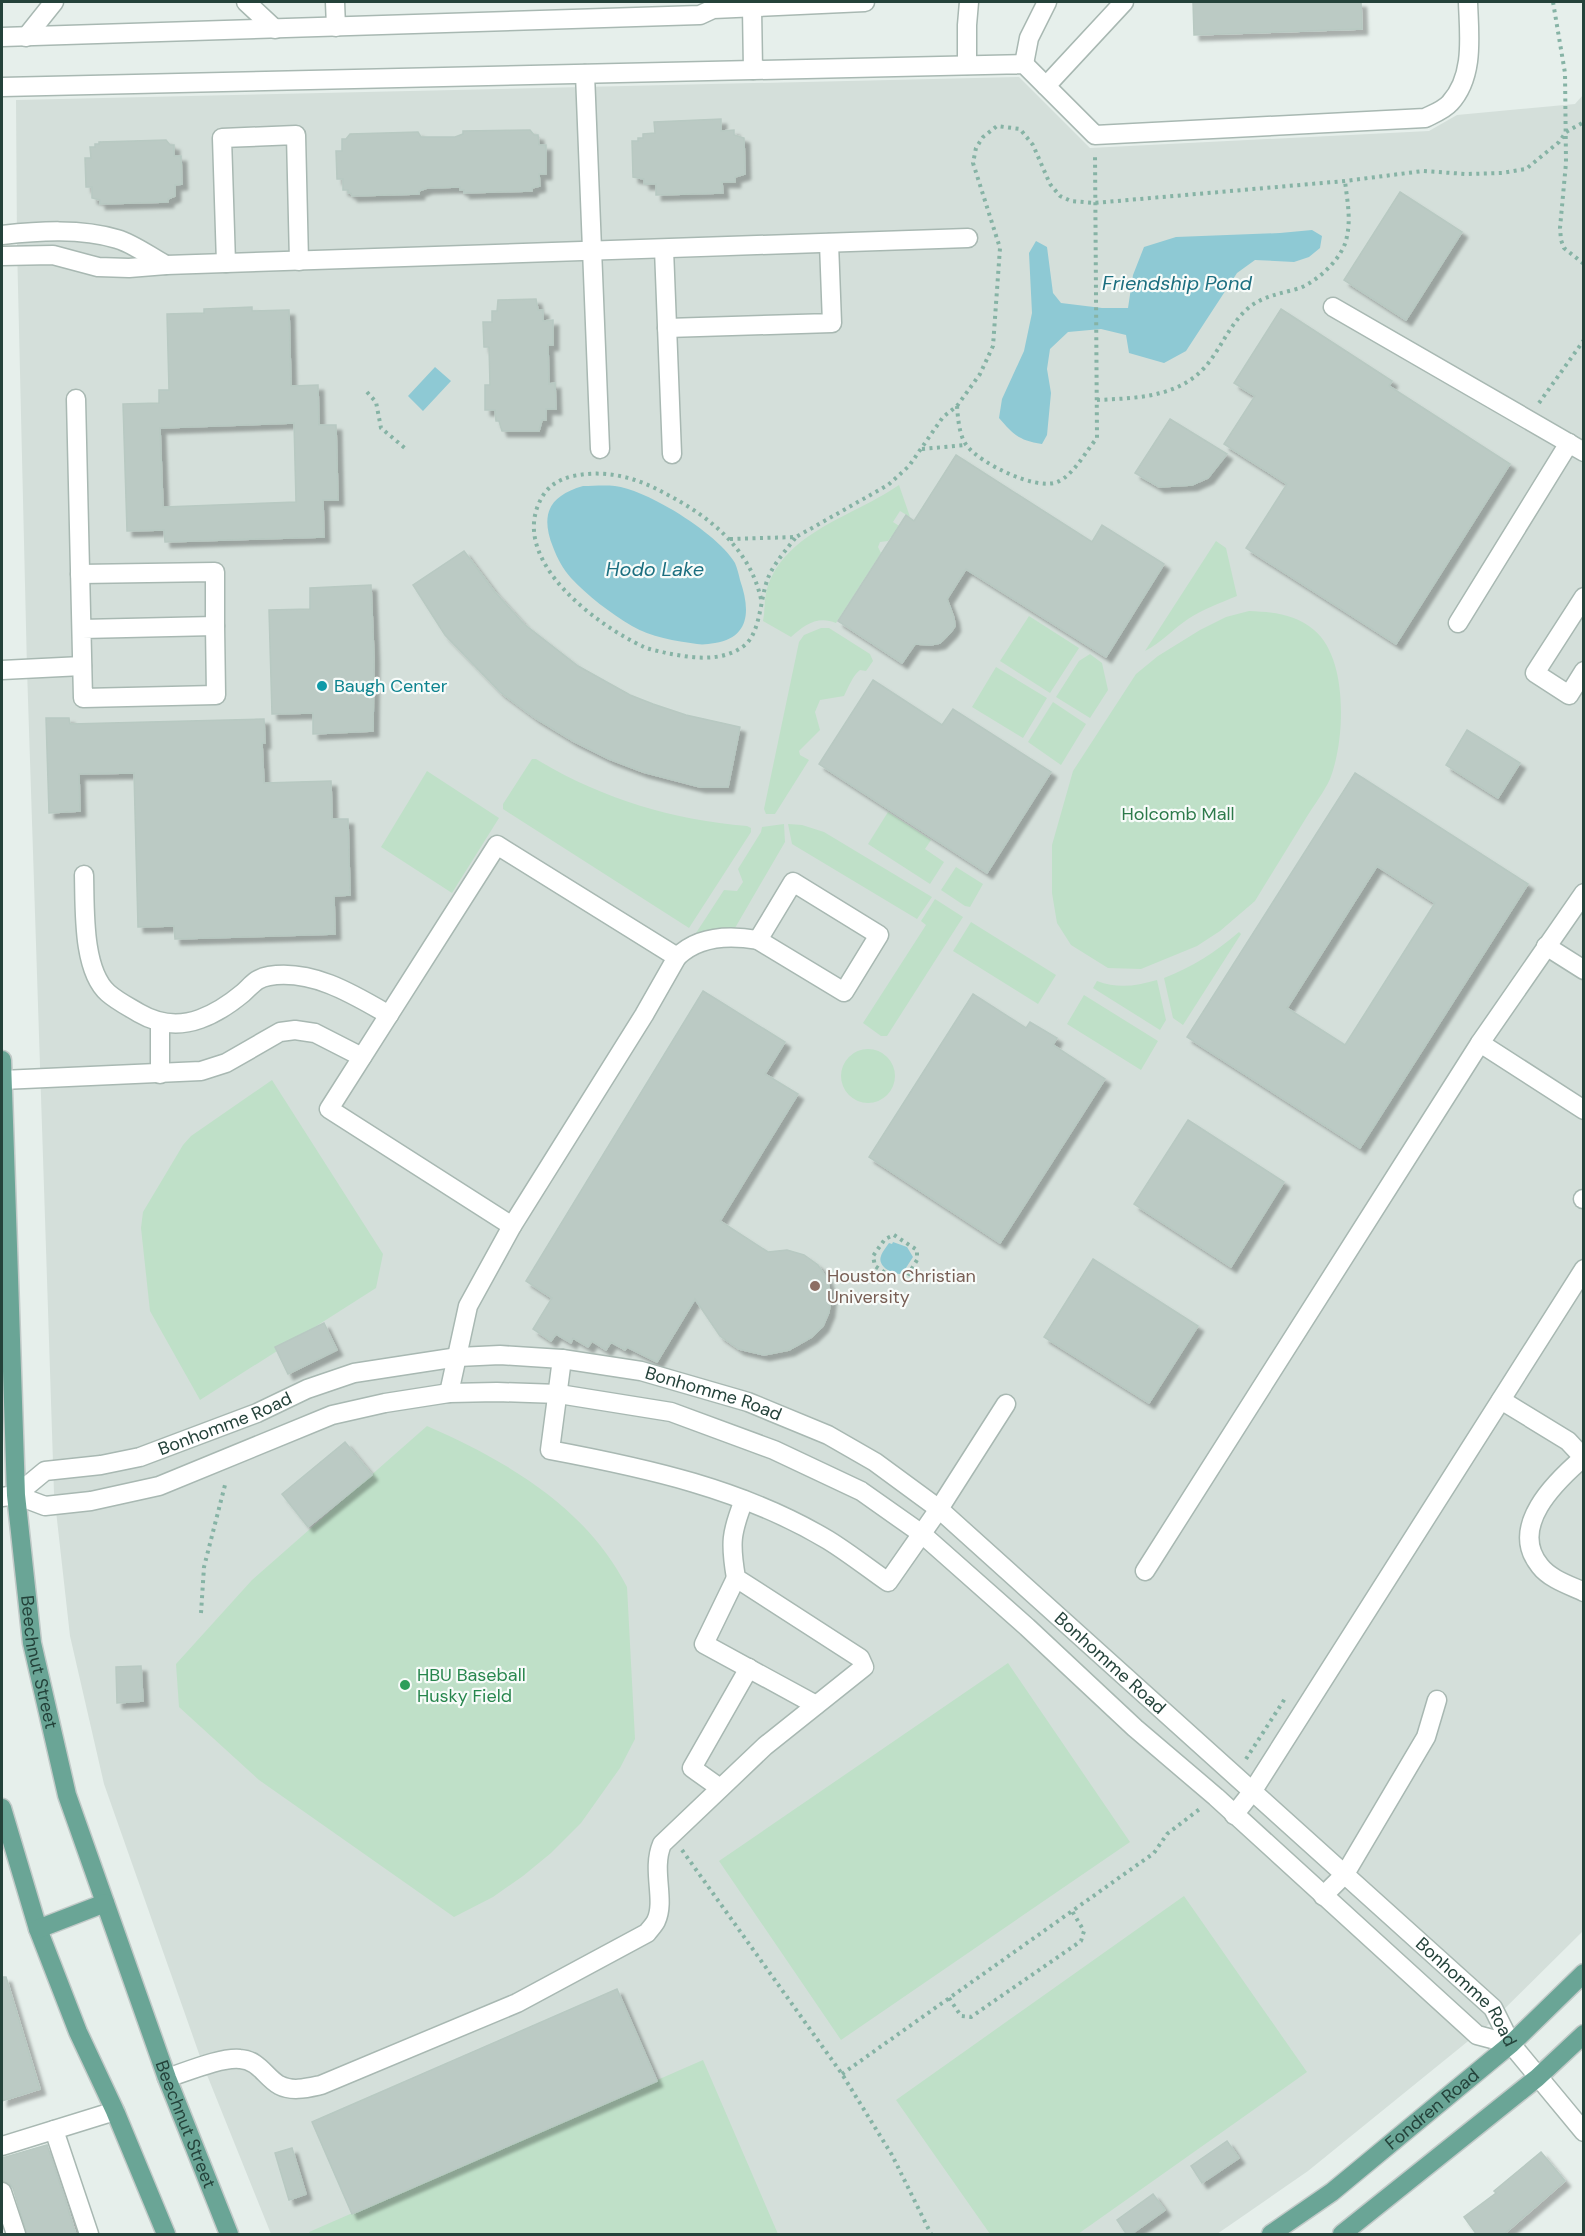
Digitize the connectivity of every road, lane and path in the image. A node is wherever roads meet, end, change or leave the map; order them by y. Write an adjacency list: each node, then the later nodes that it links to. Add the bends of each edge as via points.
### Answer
1 (54, 2): 15 (street)
2 (246, 2): 13 (street)
3 (335, 2): 12 (street)
4 (865, 2): 10 (street)
5 (969, 2): 17 (street)
6 (1047, 2): 16 (street, via 1029,38)
7 (1124, 2): 20 (street)
8 (1468, 2): 24 (street, via 1467,70 1450,104 1425,118)
9 (1553, 2): 23 (path, via 1565,73)
10 (752, 8): 11 (street, via 713,9 700,15); 18 (street)
11 (656, 9): 12 (street)
12 (336, 27): 13 (street)
13 (275, 29): 15 (street)
14 (2, 37): 15 (street)
15 (26, 37)
16 (1024, 64): 17 (street); 20 (street)
17 (967, 65): 18 (street)
18 (753, 70): 19 (street)
19 (585, 74): 21 (street); 32 (street)
20 (1046, 86): 24 (street)
21 (2, 87)
22 (1584, 122): 23 (path)
23 (1566, 132): 25 (path, via 1526,169 1466,174 1424,171); 37 (path, via 1561,240 1564,248)
24 (1095, 135): 26 (path)
25 (1345, 181): 26 (path); 44 (path, via 1347,238 1338,255 1312,282 1253,305 1227,333 1206,365 1175,389 1148,397)
26 (1094, 203): 44 (path); 45 (path, via 1060,196 1020,129 997,126 983,137 973,163 1000,248 993,346 980,374)
27 (54, 233): 28 (street); 33 (street); 38 (street, via 77,232 119,239)
28 (2, 235)
29 (968, 238): 30 (street)
30 (829, 243): 31 (street); 40 (street, via 832,323)
31 (664, 249): 32 (street); 40 (street)
32 (592, 251): 35 (street); 50 (street)
33 (53, 255): 34 (street); 38 (street, via 99,267)
34 (2, 256)
35 (299, 261): 36 (street); 36 (street, via 296,135 222,138)
36 (226, 263): 38 (street)
37 (1584, 264)
38 (166, 265)
39 (1333, 306): 46 (street)
40 (667, 328): 52 (street)
41 (1584, 340): 46 (path)
42 (368, 392): 49 (path, via 376,402 381,428)
43 (76, 399): 55 (street)
44 (1096, 400): 47 (path, via 1097,438 1059,482 1031,483 1007,473)
45 (957, 406): 47 (path); 51 (path, via 943,417)
46 (1528, 419): 48 (street)
47 (966, 445): 51 (path)
48 (1576, 447): 58 (street)
49 (406, 449)
50 (600, 449)
51 (922, 449): 53 (path, via 888,485)
52 (672, 454)
53 (796, 537): 54 (path); 57 (path, via 769,576)
54 (730, 539): 57 (path, via 757,581); 57 (path, via 671,496 647,483 615,474 584,474 556,481 536,510 535,538 556,580 587,610 646,648 691,658 728,655 753,636)
55 (80, 574): 59 (street, via 215,572); 60 (street)
56 (1584, 597): 63 (street, via 1535,673 1569,695)
57 (761, 599)
58 (1458, 623)
59 (215, 626): 60 (street); 61 (street, via 216,695 83,698)
60 (82, 629): 61 (street)
61 (82, 666): 62 (street)
62 (2, 670)
63 (1584, 671)
64 (84, 875): 71 (street, via 86,937 98,978 106,992)
65 (1584, 893): 67 (street)
66 (758, 940): 66 (street, via 844,992 879,935 793,882); 68 (street, via 720,938 695,943)
67 (1546, 946): 69 (street); 72 (street)
68 (677, 957): 70 (street, via 497,845); 78 (street)
69 (1584, 970)
70 (389, 1015): 71 (street, via 327,983 280,975 261,978 200,1019); 73 (street)
71 (160, 1023): 75 (street)
72 (1480, 1043): 77 (street); 93 (street)
73 (362, 1057): 75 (street, via 315,1033 295,1030 280,1032 225,1063 201,1071); 78 (street, via 329,1109)
74 (2, 1060): 76 (main road, Beechnut Street)
75 (160, 1074): 76 (street)
76 (2, 1080): 89 (main road, Beechnut Street)
77 (1584, 1110)
78 (512, 1226): 81 (street, via 468,1305)
79 (894, 1235): 79 (path, via 917,1250 917,1260 906,1278 896,1280 875,1266 873,1256 885,1239)
80 (1584, 1269): 85 (street)
81 (458, 1357): 82 (street, Bonhomme Road); 83 (street); 89 (street, Bonhomme Road, via 354,1372 140,1457 45,1471)
82 (562, 1359): 84 (street); 91 (street, Bonhomme Road, via 641,1371 748,1402 828,1435 875,1462)
83 (449, 1393): 84 (street, Bonhomme Road); 88 (street, Bonhomme Road, via 332,1415)
84 (559, 1394): 90 (street, via 550,1450 686,1480); 92 (street, Bonhomme Road, via 670,1412 774,1450 861,1491)
85 (1501, 1400): 87 (street, via 1568,1441); 103 (street)
86 (1006, 1404): 91 (street)
87 (1583, 1457): 95 (street, via 1544,1500 1531,1521 1529,1539 1531,1552 1541,1567)
88 (221, 1462): 89 (street, Bonhomme Road, via 159,1486 91,1501 45,1506); 96 (path, via 226,1479 204,1567)
89 (9, 1496): 110 (main road, Beechnut Street, via 32,1643 67,1795)
90 (744, 1500): 92 (street, via 828,1540 888,1582); 94 (street, via 733,1529)
91 (939, 1509): 92 (street); 101 (street, Bonhomme Road)
92 (922, 1534): 104 (street, Bonhomme Road)
93 (1145, 1571)
94 (736, 1578): 97 (street, via 704,1644); 100 (street, via 860,1658 864,1667)
95 (1584, 1592)
96 (201, 1613)
97 (749, 1668): 100 (street); 102 (street, via 692,1767)
98 (1290, 1690): 101 (path)
99 (1437, 1700): 108 (street, via 1426,1737)
100 (816, 1704): 102 (street)
101 (1235, 1775): 103 (street, Bonhomme Road)
102 (720, 1788): 107 (street)
103 (1252, 1792): 106 (street); 108 (street, Bonhomme Road)
104 (1216, 1797): 106 (street, Bonhomme Road); 111 (path, via 1167,1834 1154,1853)
105 (2, 1808): 112 (main road)
106 (1234, 1815): 109 (street, Bonhomme Road)
107 (671, 1835): 117 (path); 118 (street, via 657,1856 659,1906 657,1920 647,1933 517,2004 321,2085 288,2088 277,2084 254,2063 240,2058)
108 (1345, 1874): 109 (street); 116 (street, Bonhomme Road, via 1493,2008)
109 (1323, 1896): 116 (street, Bonhomme Road, via 1477,2035)
110 (105, 1903): 112 (main road); 118 (main road, Beechnut Street)
111 (1072, 1911): 114 (path); 114 (path, via 1084,1931 1081,1941 971,2017 962,2016)
112 (38, 1929): 120 (main road, via 78,2032)
113 (1584, 1973): 116 (main road, Fondren Road)
114 (949, 1998): 117 (path)
115 (1584, 2034): 119 (main road)
116 (1511, 2044): 119 (street); 130 (main road, Fondren Road, via 1332,2192)
117 (842, 2074): 129 (path, via 892,2155)
118 (167, 2078): 128 (main road, Beechnut Street)
119 (1538, 2078): 122 (street); 131 (main road)
120 (115, 2111): 121 (street); 127 (main road)
121 (54, 2130): 123 (street); 126 (street)
122 (1584, 2132)
123 (2, 2146)
124 (2, 2192): 125 (street)
125 (16, 2235)
126 (89, 2235)
127 (166, 2235)
128 (230, 2235)
129 (931, 2235)
130 (1270, 2235)
131 (1342, 2235)

